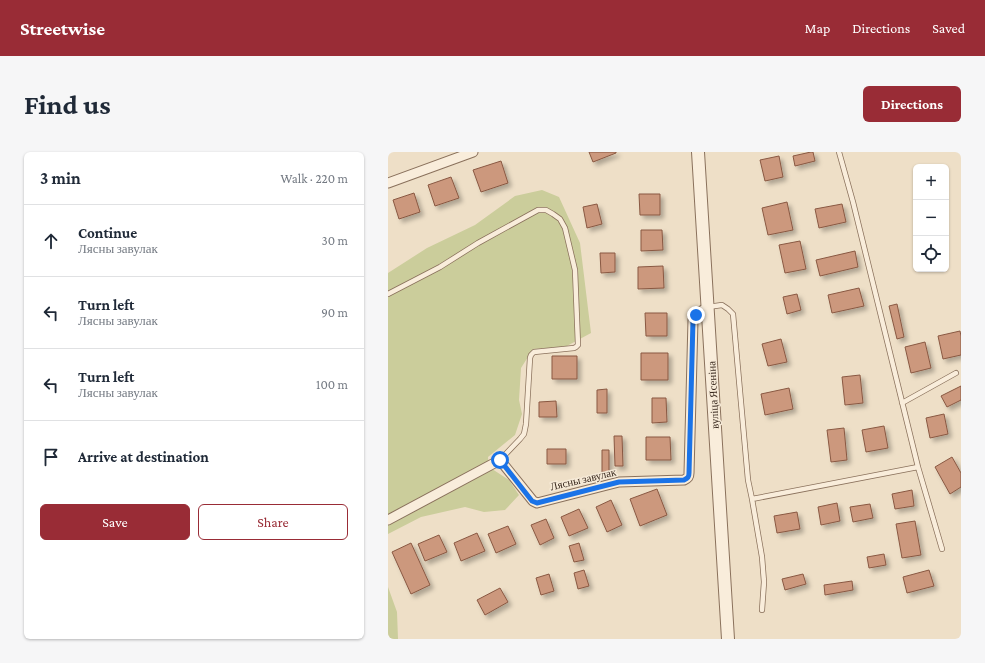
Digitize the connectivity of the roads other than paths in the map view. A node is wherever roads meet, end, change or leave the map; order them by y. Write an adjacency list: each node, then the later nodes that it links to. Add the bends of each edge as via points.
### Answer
1 (473, 152): 4 (street)
2 (698, 152): 6 (street, вуліца Ясеніна)
3 (839, 152): 8 (lane)
4 (388, 183)
5 (388, 294): 9 (lane, via 538,210 546,210 560,219 565,228 575,270 578,345 574,348 534,352 531,355 524,434)
6 (708, 307): 9 (street, Лясны завулак, via 693,320 688,479 619,482 537,503 532,501); 11 (lane, via 722,305 733,314 748,480); 15 (street, вуліца Ясеніна)
7 (956, 373): 8 (lane)
8 (902, 403): 10 (lane)
9 (500, 460): 12 (street)
10 (918, 467): 11 (lane); 13 (lane)
11 (752, 499): 14 (lane, via 762,557)
12 (388, 520)
13 (942, 549)
14 (762, 610)
15 (728, 639)

